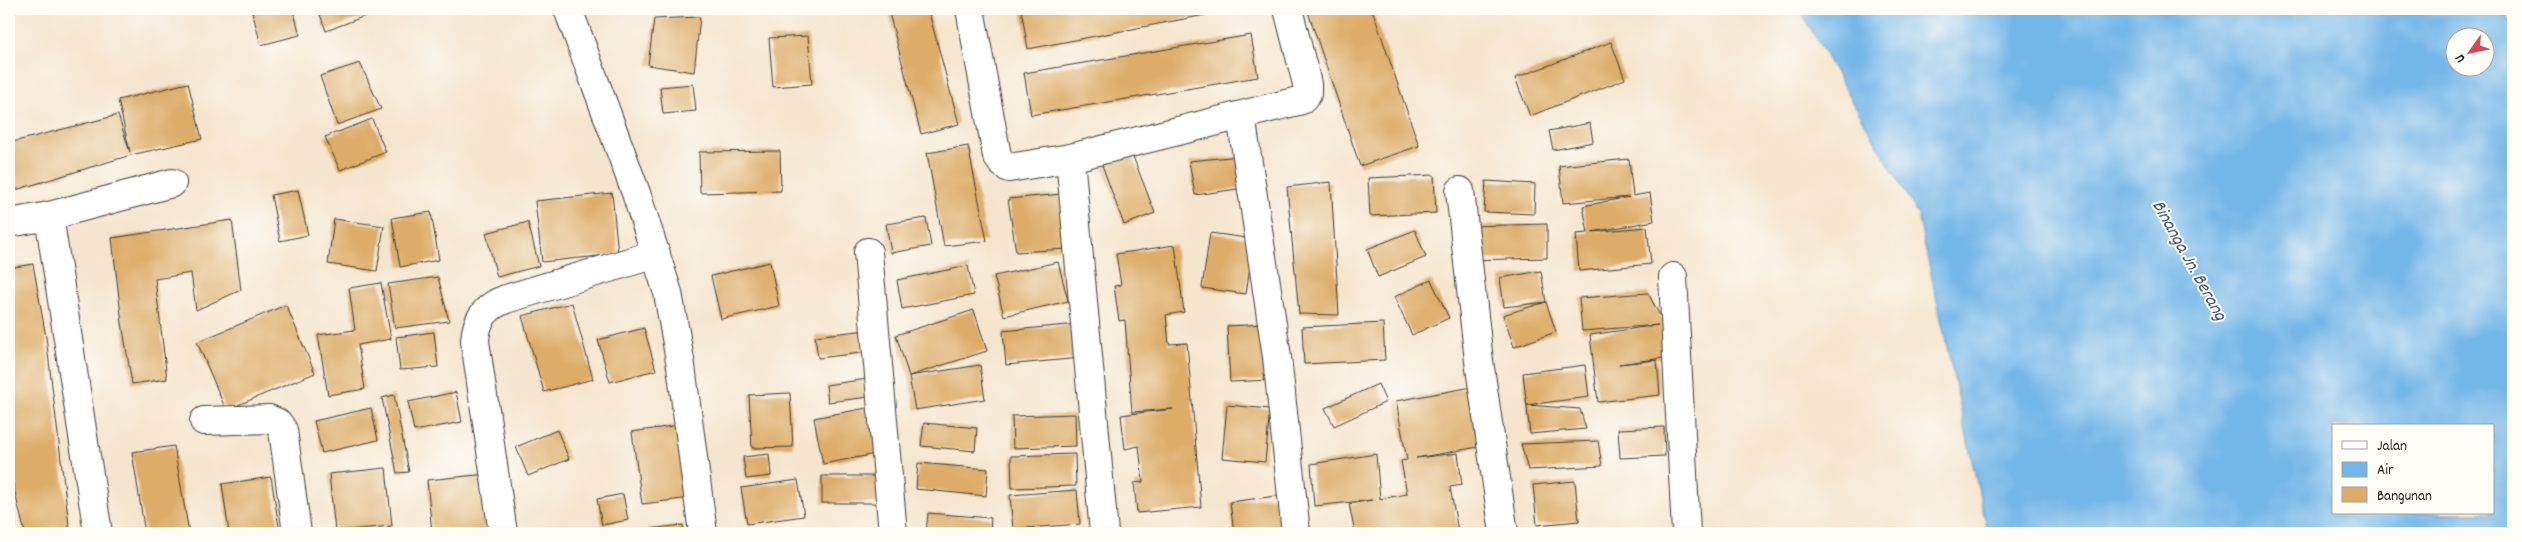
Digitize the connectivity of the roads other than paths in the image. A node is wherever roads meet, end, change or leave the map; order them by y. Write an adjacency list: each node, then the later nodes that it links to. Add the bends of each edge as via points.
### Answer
1 (568, 9): 11 (street)
2 (970, 9): 5 (street, via 997,156 1002,164 1009,168)
3 (1288, 9): 4 (street, via 1307,94 1302,100)
4 (1241, 116): 5 (street); 20 (street, via 1277,357)
5 (1070, 158): 19 (street)
6 (172, 183): 8 (street)
7 (1460, 190): 21 (street, via 1479,361)
8 (49, 216): 9 (street); 14 (street)
9 (9, 223)
10 (868, 252): 18 (street)
11 (656, 254): 16 (street, via 506,298 492,304 479,321 475,341); 17 (street, via 668,293 681,366)
12 (1673, 277): 22 (street)
13 (204, 421): 15 (street, via 269,419 278,423 283,430)
14 (98, 533)
15 (297, 533)
16 (503, 533)
17 (702, 533)
18 (893, 533)
19 (1104, 533)
20 (1296, 533)
21 (1504, 533)
22 (1686, 533)

